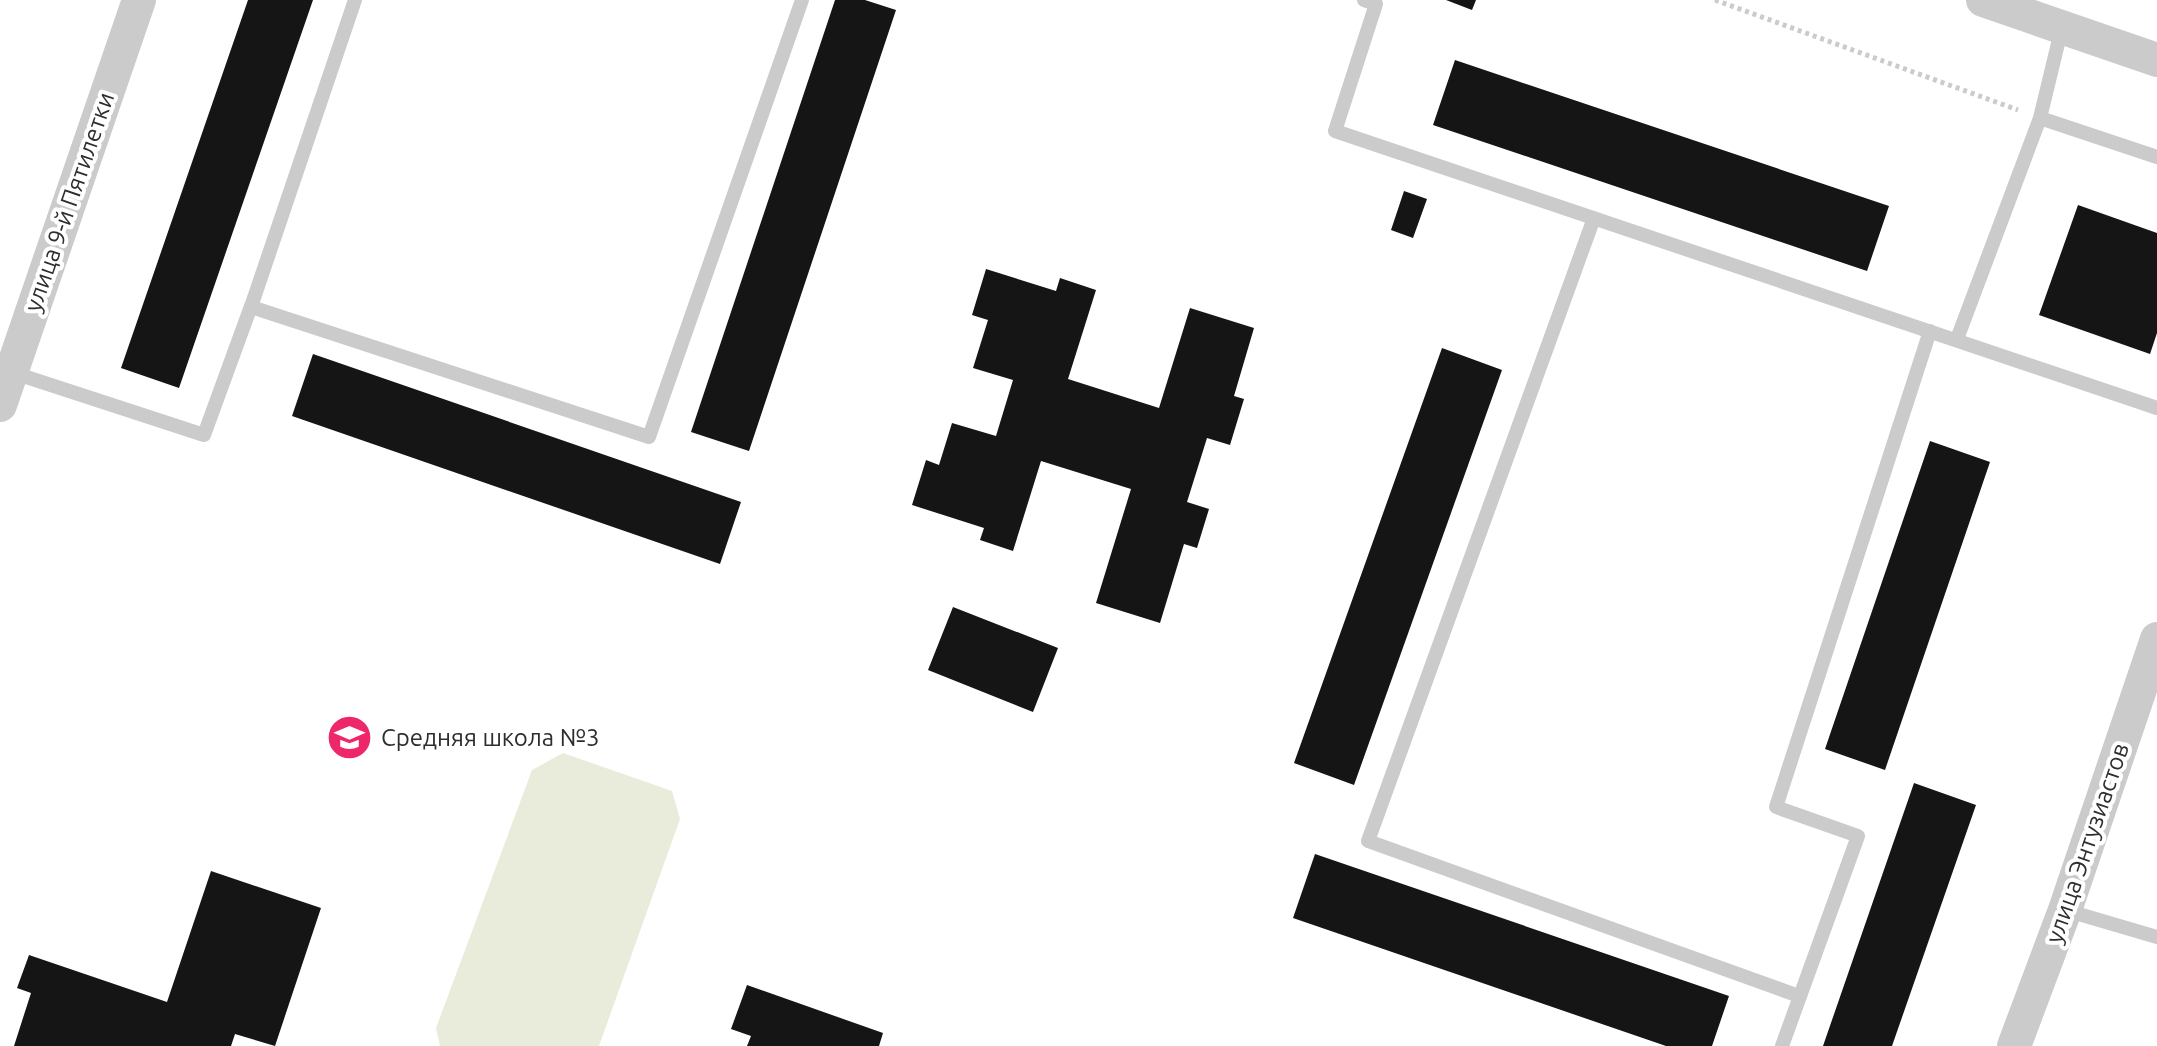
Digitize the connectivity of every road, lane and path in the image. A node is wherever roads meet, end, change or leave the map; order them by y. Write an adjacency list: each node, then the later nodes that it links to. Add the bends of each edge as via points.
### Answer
1 (139, 0): 15 (street, улица 9-й Пятилетки)
2 (355, 0): 12 (lane)
3 (802, 0): 12 (lane, via 649,437)
4 (1364, 0): 11 (lane, via 1376,4 1335,131)
5 (1715, 0): 9 (path)
6 (1983, 0): 7 (street)
7 (2062, 27): 8 (street); 9 (lane)
8 (2157, 60)
9 (2040, 118): 10 (lane); 14 (lane)
10 (2157, 157)
11 (1594, 218): 13 (lane); 21 (lane, via 1368,841)
12 (251, 307): 15 (lane, via 204,435)
13 (1930, 331): 14 (lane); 21 (lane, via 1776,807 1858,836)
14 (1957, 339): 17 (lane)
15 (11, 372): 16 (street, улица 9-й Пятилетки)
16 (0, 405)
17 (2157, 408)
18 (2157, 639): 19 (street, улица Энтузиастов)
19 (2065, 910): 20 (lane); 23 (street, улица Энтузиастов)
20 (2157, 937)
21 (1799, 996): 22 (lane)
22 (1782, 1046)
23 (2014, 1046)

